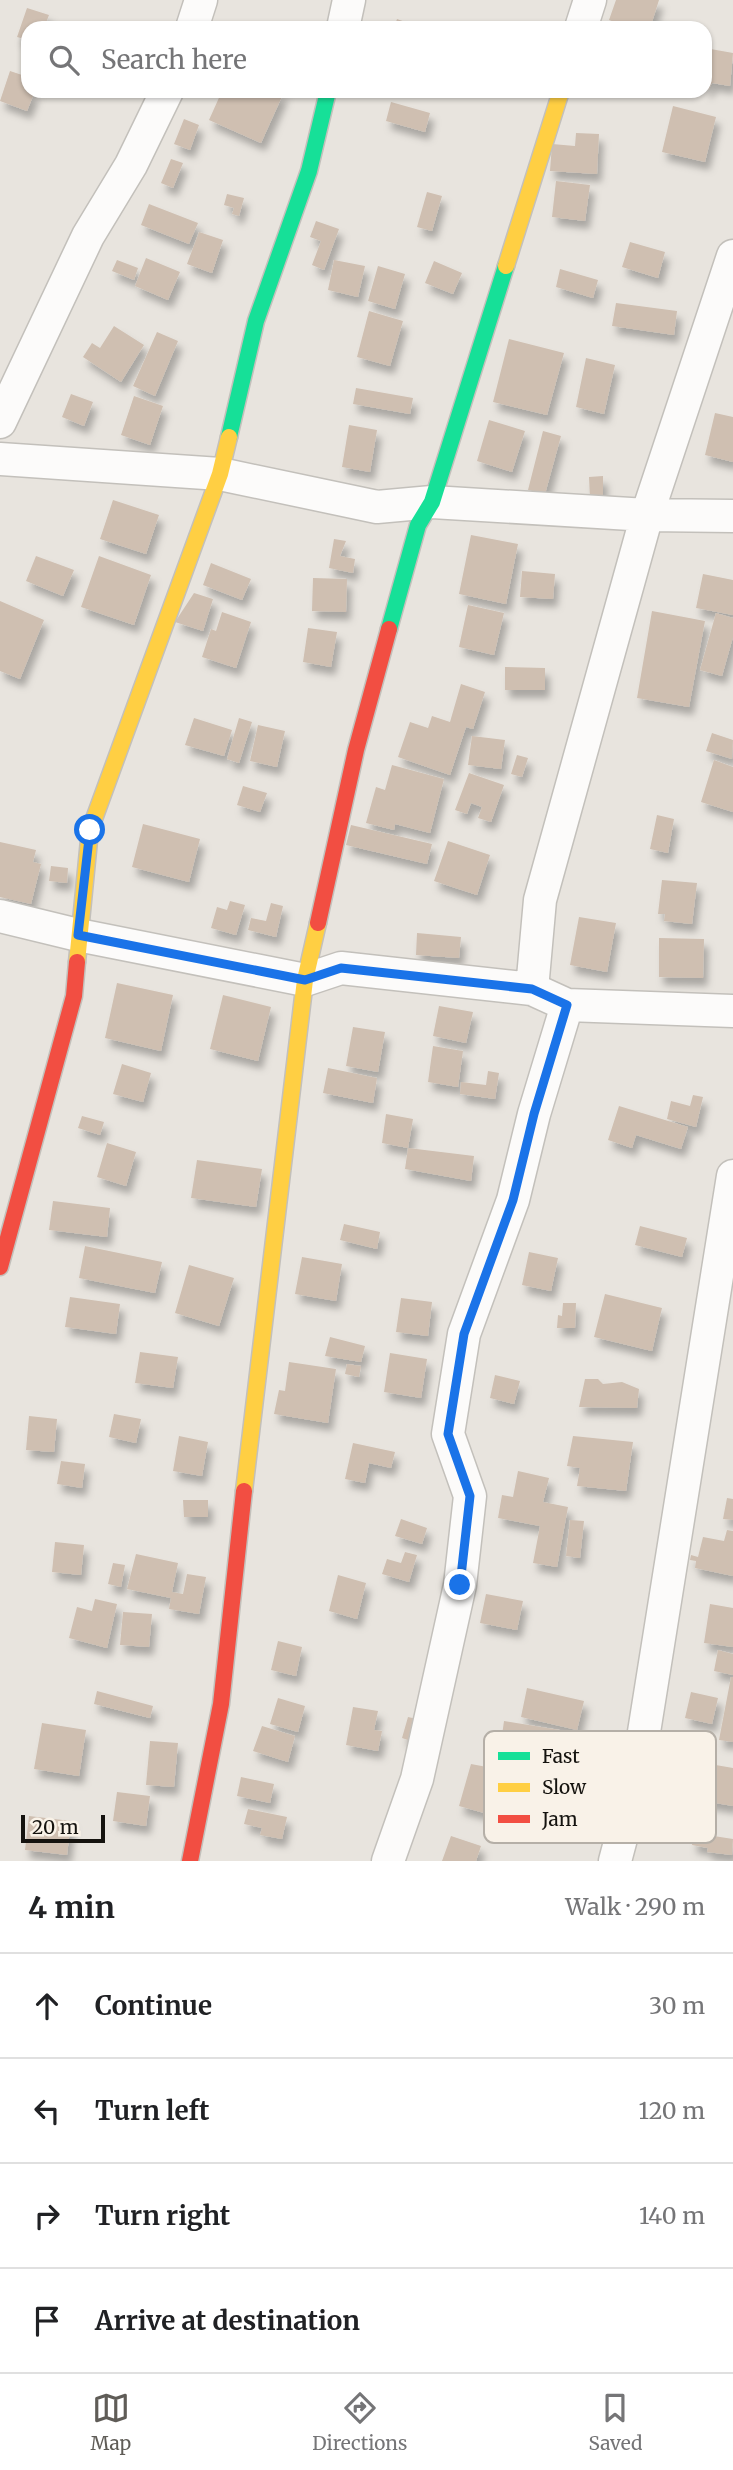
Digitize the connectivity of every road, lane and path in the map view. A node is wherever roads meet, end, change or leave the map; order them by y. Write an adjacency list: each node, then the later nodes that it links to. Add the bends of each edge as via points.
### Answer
1 (201, 0): 4 (street)
2 (349, 0): 5 (street)
3 (590, 0): 6 (street)
4 (194, 21)
5 (344, 21)
6 (583, 21)
7 (164, 98): 11 (street, via 89,236)
8 (326, 98): 13 (street, via 309,171 256,321)
9 (559, 98): 14 (street)
10 (733, 256): 15 (street)
11 (0, 422)
12 (0, 459): 13 (street)
13 (220, 474): 14 (street, via 377,506); 18 (street, via 90,830)
14 (432, 502): 15 (street); 19 (street, via 418,525 356,750)
15 (647, 514): 16 (street); 20 (street, via 540,900)
16 (733, 516)
17 (0, 916): 18 (street)
18 (78, 935): 19 (street); 24 (street, via 74,996)
19 (305, 980): 20 (street, via 341,968); 27 (street, via 221,1703)
20 (532, 989): 21 (street)
21 (567, 1005): 22 (street); 28 (street, via 513,1200 464,1334 448,1434 470,1496 460,1585 417,1779)
22 (733, 1011)
23 (733, 1176): 25 (street)
24 (0, 1267)
25 (644, 1731)
26 (620, 1843): 29 (street)
27 (190, 1861)
28 (388, 1861)
29 (615, 1861)

